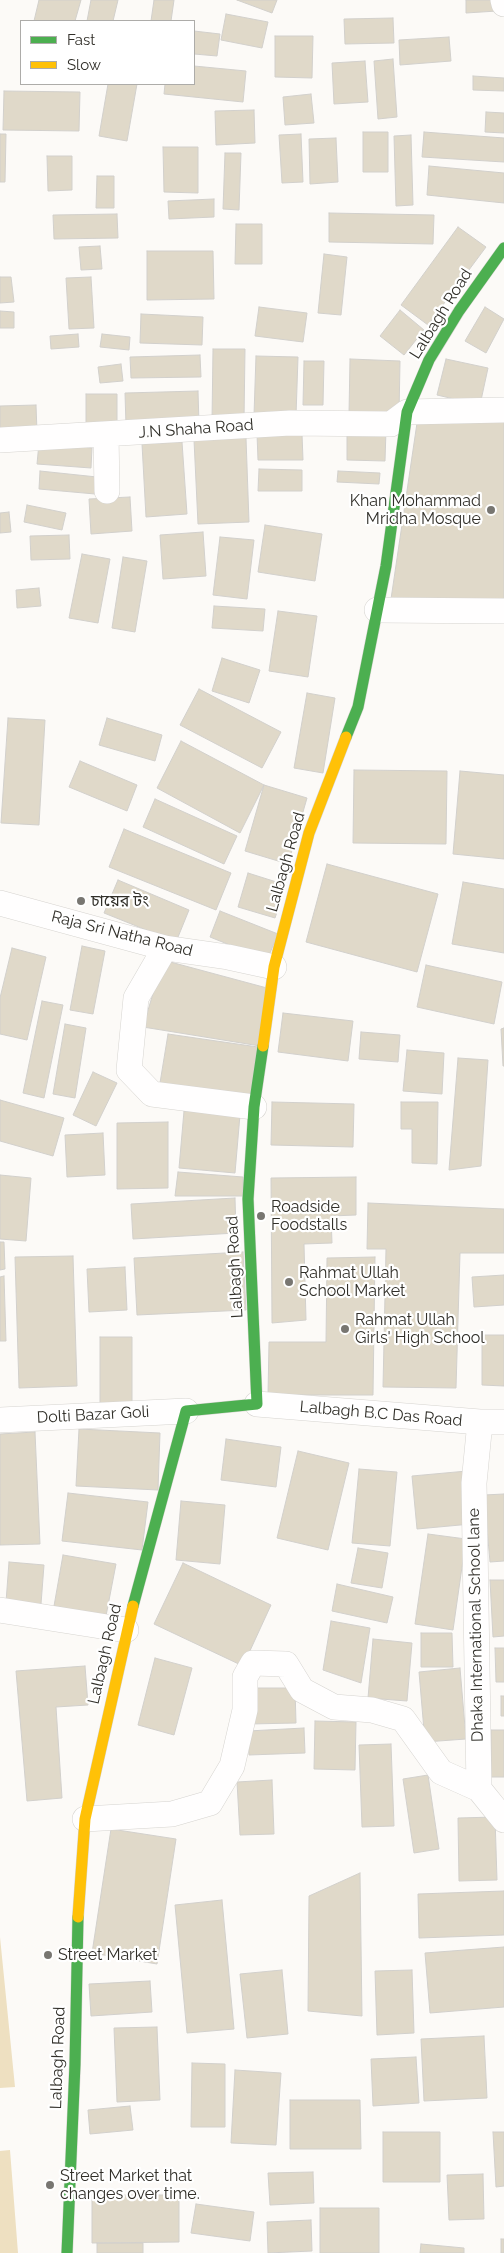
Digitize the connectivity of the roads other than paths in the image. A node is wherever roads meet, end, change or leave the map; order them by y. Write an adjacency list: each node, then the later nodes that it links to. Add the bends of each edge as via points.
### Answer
1 (504, 248): 3 (street, Lalbagh Road, via 459,311)
2 (504, 410): 3 (street, J.N Shaha Road)
3 (399, 418): 4 (street, J.N Shaha Road); 7 (street, Lalbagh Road, via 386,566)
4 (106, 434): 5 (street, J.N Shaha Road); 6 (street)
5 (0, 440)
6 (107, 491)
7 (377, 610): 8 (street); 11 (street, Lalbagh Road, via 358,707 309,833)
8 (504, 611)
9 (0, 903): 10 (street, Raja Sri Natha Road)
10 (165, 948): 11 (street, Raja Sri Natha Road); 12 (street, via 136,998 128,1070 152,1094)
11 (274, 967): 12 (street, Lalbagh Road)
12 (254, 1107): 13 (street, Lalbagh Road, via 248,1199)
13 (257, 1404): 14 (street); 16 (street, Lalbagh B.C Das Road)
14 (186, 1411): 15 (street, Dolti Bazar Goli); 19 (street, Lalbagh Road)
15 (0, 1420)
16 (480, 1422): 17 (street, Lalbagh B.C Das Road); 20 (street, Dhaka International School lane, via 474,1483)
17 (504, 1422)
18 (0, 1610): 19 (street)
19 (126, 1630): 21 (street, Lalbagh Road)
20 (479, 1789): 21 (street, via 441,1772 403,1719 372,1710 334,1707 302,1690 286,1664 253,1663 245,1677 245,1710 232,1766 210,1804 172,1814); 22 (street)
21 (85, 1819): 23 (street, Lalbagh Road, via 78,1895)
22 (504, 1820)
23 (67, 2253)

